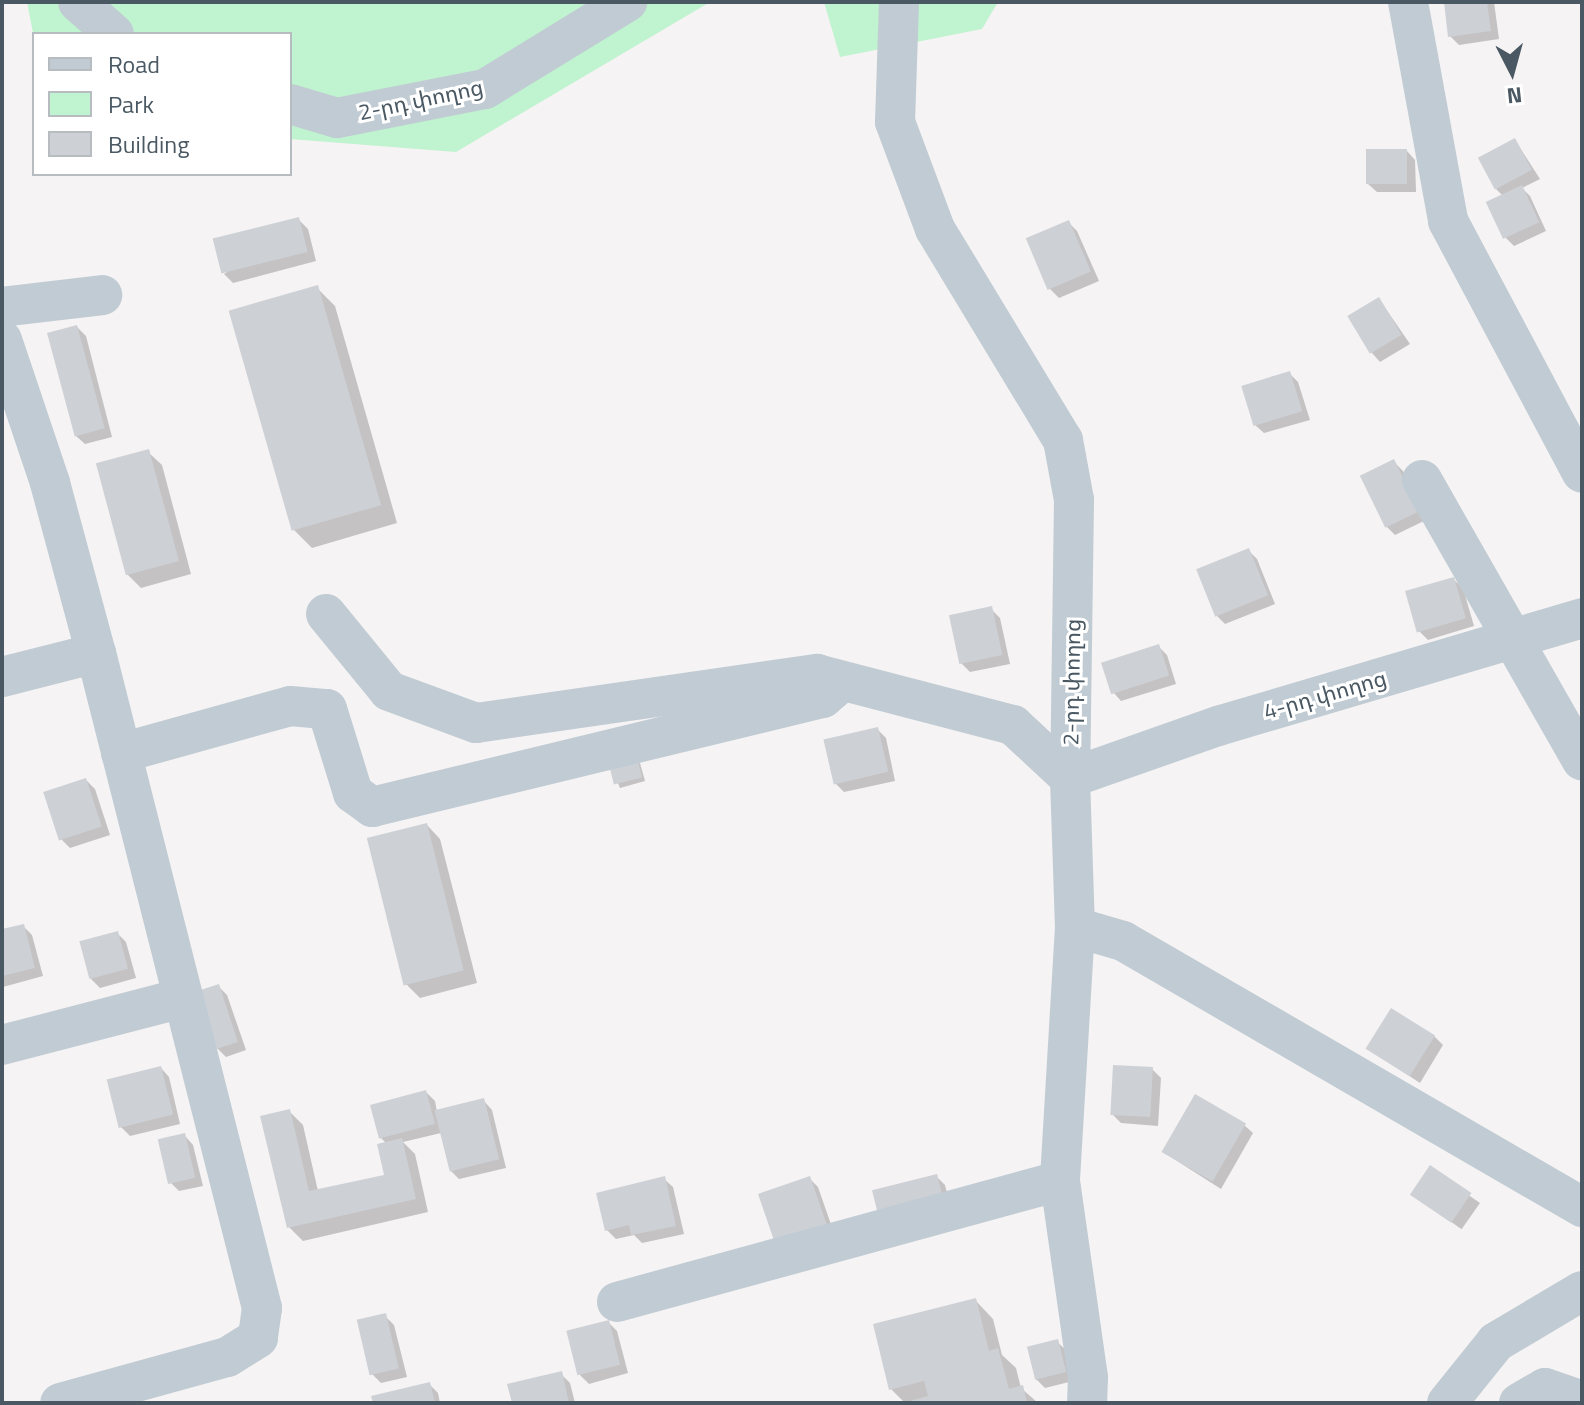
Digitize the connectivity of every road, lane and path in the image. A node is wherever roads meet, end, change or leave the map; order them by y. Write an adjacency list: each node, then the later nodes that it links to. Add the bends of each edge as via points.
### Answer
1 (78, 2): 5 (street)
2 (627, 2): 6 (street, 2-րդ փողոց, via 485,89 337,118)
3 (899, 2): 20 (street, 2-րդ փողոց, via 895,122 935,229 1063,440 1074,500)
4 (1408, 2): 10 (street, via 1448,221)
5 (112, 32)
6 (292, 105)
7 (102, 295): 8 (street)
8 (2, 307)
9 (2, 340): 15 (street, via 50,483)
10 (1582, 473)
11 (1422, 480): 14 (street)
12 (326, 614): 17 (street, via 389,691 476,723 817,674)
13 (1582, 618): 14 (street, 4-րդ փողոց)
14 (1512, 641): 19 (street); 20 (street, 4-րդ փողոց, via 1218,726)
15 (96, 653): 16 (street); 18 (street)
16 (2, 677)
17 (843, 680): 18 (street, via 823,698 372,807 353,793 327,709 290,706); 20 (street, via 1013,725)
18 (121, 753): 22 (street)
19 (1582, 761)
20 (1070, 778): 21 (street, 2-րդ փողոց)
21 (1075, 927): 24 (street, 2-րդ փողոց); 25 (street, via 1123,941)
22 (182, 998): 23 (street); 29 (street, via 262,1308 258,1338 227,1357)
23 (2, 1045)
24 (1060, 1181): 27 (street); 30 (street, 2-րդ փողոց, via 1088,1377)
25 (1582, 1207)
26 (1582, 1291): 31 (street, via 1496,1342)
27 (617, 1302)
28 (1582, 1401): 32 (street, via 1545,1388)
29 (60, 1403)
30 (1087, 1403)
31 (1447, 1403)
32 (1519, 1403)

